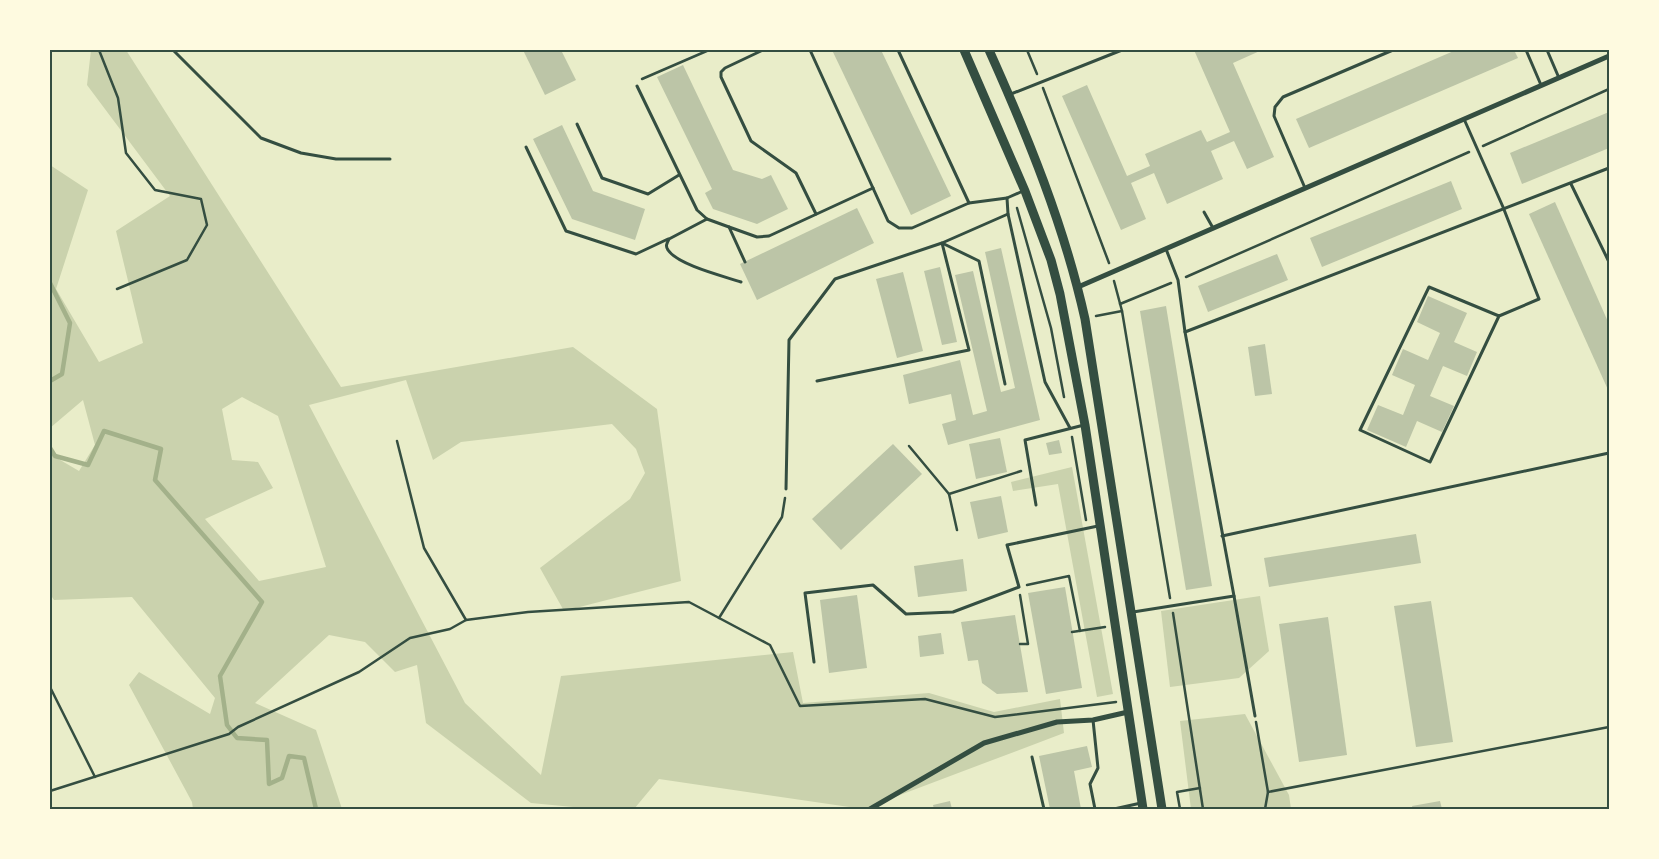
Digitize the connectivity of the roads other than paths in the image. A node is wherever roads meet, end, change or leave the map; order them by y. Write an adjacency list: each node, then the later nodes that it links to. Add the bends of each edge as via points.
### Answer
1 (173, 50): 19 (lane, via 261,138 301,153 336,159)
2 (764, 50): 30 (lane, via 725,68 721,77 751,141 796,173)
3 (810, 50): 23 (lane)
4 (898, 50): 27 (lane)
5 (964, 50): 25 (main road)
6 (989, 50): 15 (main road)
7 (1122, 50): 15 (lane)
8 (1393, 50): 24 (lane, via 1278,102 1274,116)
9 (1526, 50): 14 (lane)
10 (1547, 50): 12 (lane)
11 (1609, 56): 12 (street)
12 (1559, 78): 14 (street)
13 (637, 86): 21 (lane)
14 (1541, 86): 16 (street)
15 (1009, 95): 41 (main road, via 1045,181)
16 (1464, 119): 24 (street); 28 (lane)
17 (577, 124): 21 (lane, via 602,178 648,194)
18 (526, 147): 35 (lane, via 566,231 636,254)
19 (390, 159)
20 (1609, 168): 22 (lane)
21 (680, 175): 32 (lane, via 698,213)
22 (1571, 184): 28 (lane); 39 (lane)
23 (873, 188): 27 (lane, via 888,221 906,229); 30 (lane)
24 (1305, 188): 34 (street)
25 (1025, 191): 26 (lane); 42 (main road)
26 (1007, 198): 27 (lane); 31 (lane)
27 (969, 203)
28 (1503, 207): 43 (lane, via 1539,299); 44 (lane)
29 (1204, 212): 34 (lane)
30 (816, 214): 33 (lane, via 765,237)
31 (1008, 214): 36 (lane); 48 (lane, via 1045,382)
32 (707, 219): 33 (lane); 35 (lane)
33 (730, 227): 38 (lane)
34 (1213, 228): 37 (street)
35 (669, 239): 40 (lane, via 668,251 680,259)
36 (942, 243): 45 (lane, via 969,350); 46 (lane, via 979,261); 50 (lane, via 835,279 789,340)
37 (1166, 249): 41 (street); 44 (lane, via 1178,280)
38 (745, 262)
39 (1609, 262)
40 (740, 282)
41 (1078, 287): 42 (main road); 55 (main road)
42 (1060, 294): 47 (main road)
43 (1499, 316): 43 (lane, via 1430,462 1360,430 1429,287)
44 (1185, 332): 53 (lane)
45 (817, 381)
46 (1005, 384)
47 (1085, 425): 48 (lane); 52 (main road)
48 (1070, 428): 51 (lane, via 1025,440)
49 (1609, 453): 53 (lane)
50 (786, 489)
51 (1036, 505)
52 (1099, 526): 56 (lane, via 1007,545 1019,587 953,612 906,614 873,585 805,593); 57 (main road)
53 (1222, 536): 54 (lane)
54 (1234, 596): 55 (lane); 58 (lane)
55 (1130, 613): 66 (main road)
56 (814, 662)
57 (1128, 712): 59 (street); 61 (main road)
58 (1255, 716)
59 (1093, 720): 62 (street, via 1057,722 984,743); 64 (lane, via 1098,768 1090,784)
60 (1032, 757): 63 (lane)
61 (1142, 806): 65 (lane)
62 (870, 809)
63 (1044, 809)
64 (1095, 809)
65 (1114, 809)
66 (1162, 809)

